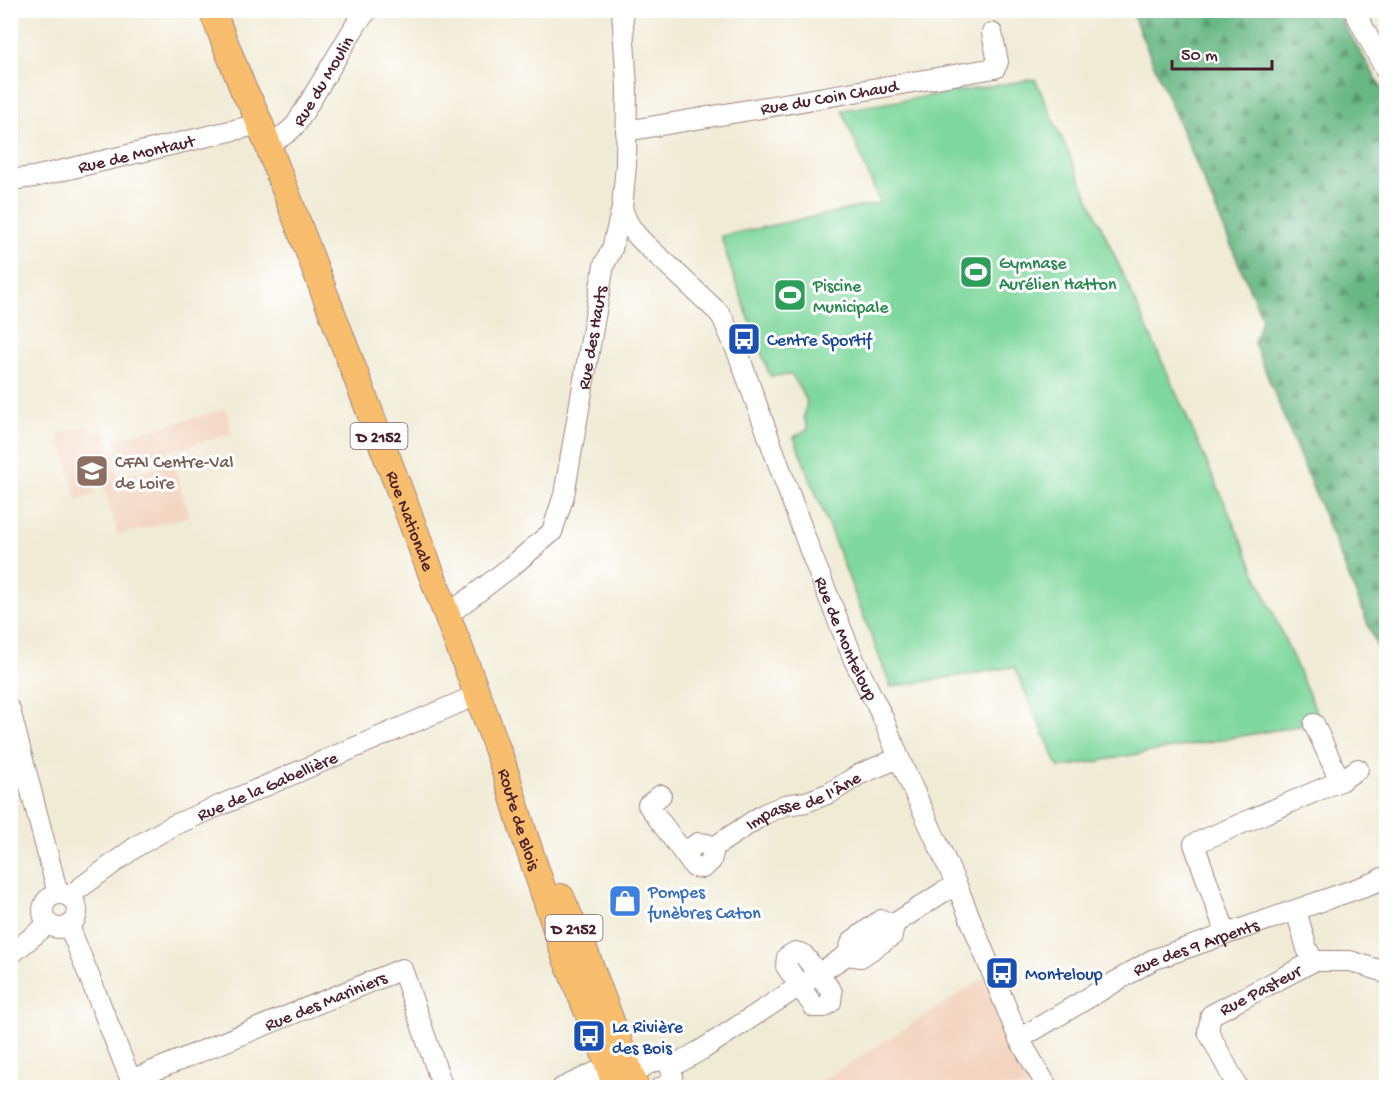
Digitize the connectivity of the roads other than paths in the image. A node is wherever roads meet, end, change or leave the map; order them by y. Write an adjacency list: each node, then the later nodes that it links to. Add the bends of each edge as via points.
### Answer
1 (212, 10): 8 (main road, Rue Nationale / D 2152)
2 (222, 10): 8 (main road, Rue Nationale)
3 (368, 10): 8 (street, Rue du Moulin, via 290,132 280,138)
4 (622, 10): 9 (street, Rue des Hauts)
5 (1354, 10): 7 (street)
6 (992, 33): 9 (street, Rue du Coin Chaud, via 998,62 995,68)
7 (1386, 70)
8 (260, 123): 10 (street, Rue de Montaut); 12 (main road, Rue Nationale / D 2152)
9 (626, 131): 11 (street, Rue des Hauts)
10 (10, 180)
11 (622, 208): 12 (street, Rue des Hauts, via 604,266 564,495 552,532); 16 (street, Rue de Monteloup, via 631,230 723,319 816,567)
12 (447, 614): 13 (main road, Rue Nationale / D 2152)
13 (477, 695): 19 (main road, Rue Nationale / D 2152); 24 (street, Rue de la Gabellière, via 172,826)
14 (10, 710): 17 (street)
15 (1314, 724): 20 (street)
16 (899, 758): 21 (street, Impasse de l'Âne, via 860,774 830,793 764,814 711,849 698,843 689,849 688,859 648,805); 23 (street, Rue de Monteloup)
17 (18, 768): 24 (street)
18 (1358, 769): 20 (street)
19 (505, 771): 36 (main road, Route de Blois / D 2152, via 566,959)
20 (1340, 781): 28 (street, via 1194,844)
21 (661, 795)
22 (1382, 878): 25 (street, Rue des 9 Arpents)
23 (957, 886): 31 (street, via 894,924 892,936 861,957 847,955); 34 (street, Rue de Monteloup)
24 (63, 895): 26 (street, via 52,895 43,906); 27 (street, via 76,903 77,915)
25 (1296, 910): 28 (street, Rue des 9 Arpents); 30 (street)
26 (48, 924): 27 (street, via 57,928); 29 (street)
27 (69, 926): 37 (street)
28 (1226, 934): 34 (street, Rue des 9 Arpents, via 1152,960)
29 (10, 955)
30 (1314, 961): 32 (street, Rue Pasteur, via 1350,962); 42 (street, Rue Pasteur, via 1211,1016 1208,1031)
31 (818, 974): 33 (street); 33 (street, via 832,992 831,1002 824,1007 814,1006); 33 (street, via 803,954 795,952 787,957 786,966)
32 (1386, 974)
33 (800, 986): 35 (street)
34 (1019, 1039): 41 (street, Rue de Monteloup)
35 (671, 1067): 36 (street, via 659,1060); 40 (street, via 670,1082)
36 (617, 1080): 39 (street)
37 (133, 1084): 38 (street, Rue des Mariniers, via 402,969)
38 (443, 1088)
39 (562, 1088)
40 (660, 1088)
41 (1048, 1088)
42 (1238, 1088)

